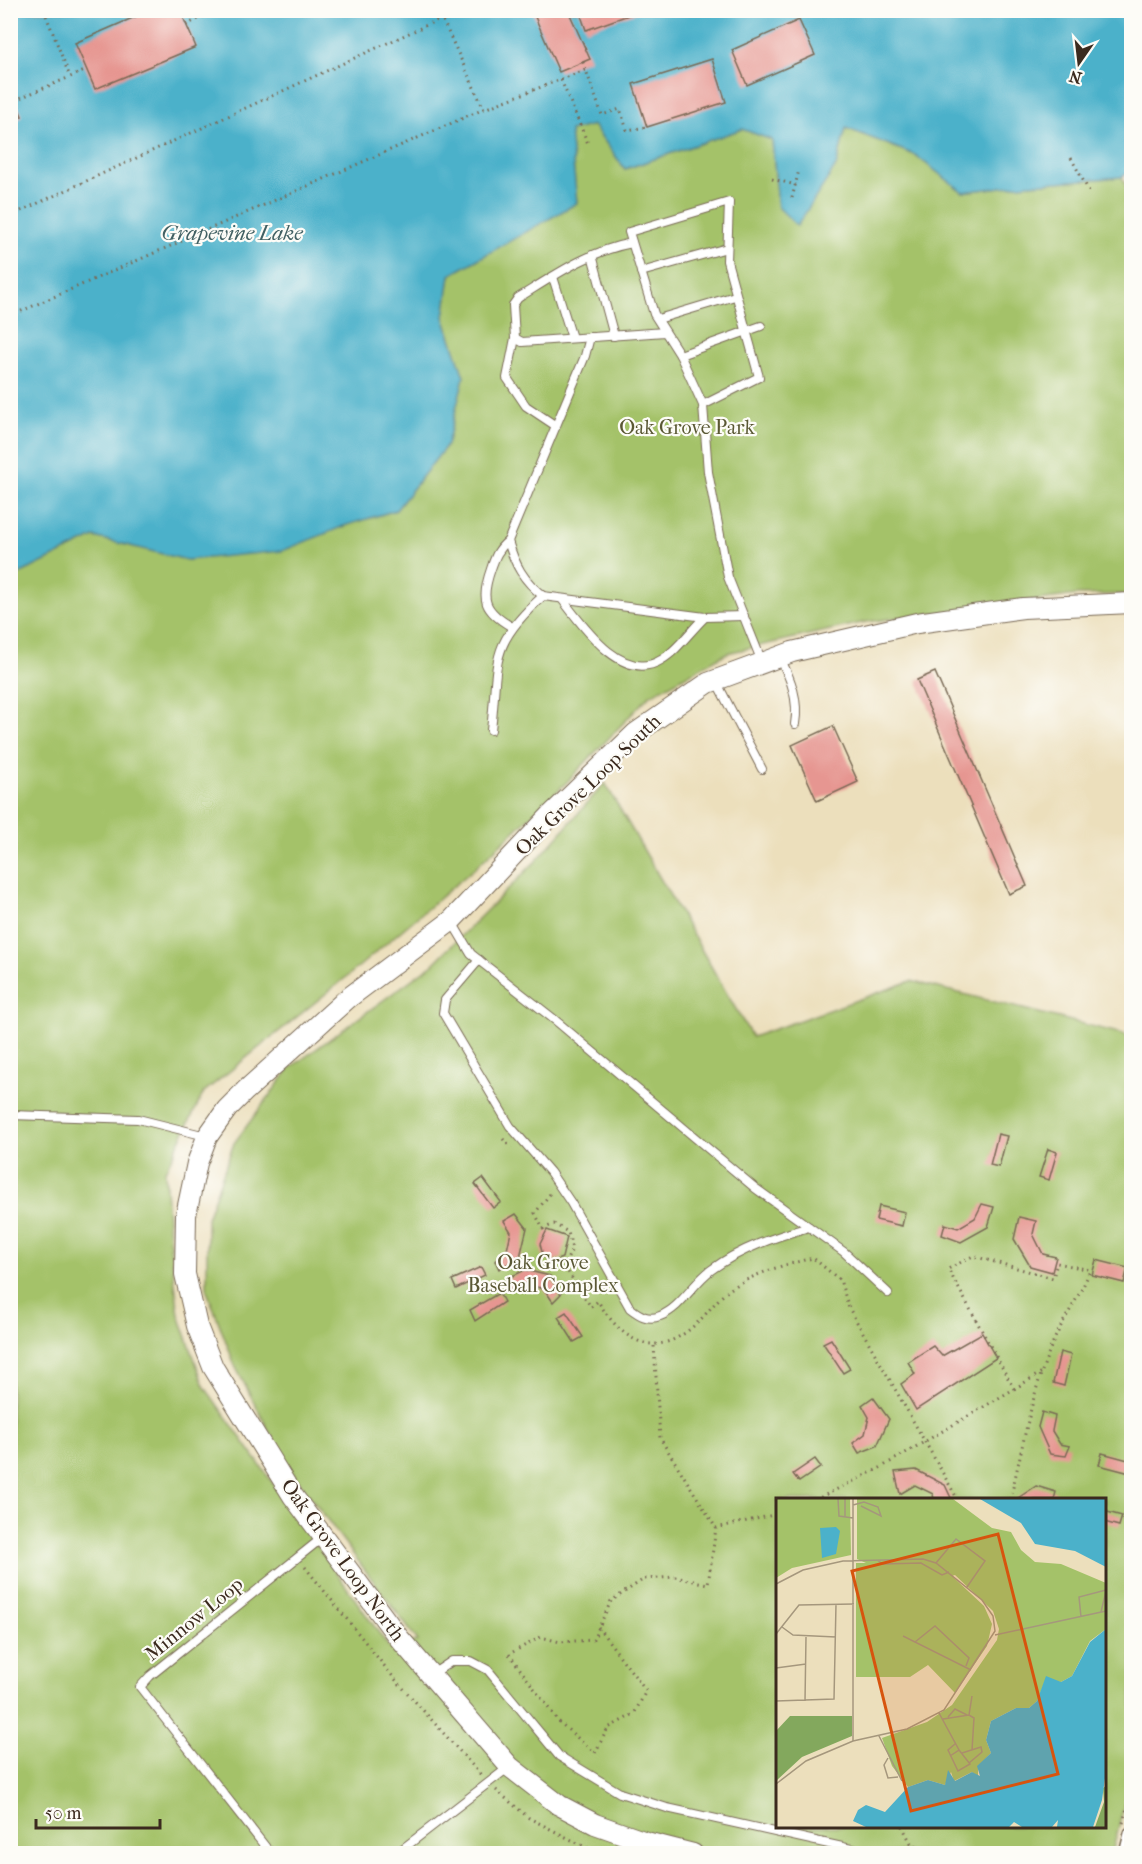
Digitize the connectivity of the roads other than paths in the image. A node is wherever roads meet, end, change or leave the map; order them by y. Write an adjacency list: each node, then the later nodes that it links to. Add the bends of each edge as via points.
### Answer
1 (632, 243): 2 (lane, via 629,232 729,202); 3 (lane); 4 (lane)
2 (727, 248): 4 (lane); 6 (lane, via 726,261)
3 (592, 255): 5 (lane); 11 (lane)
4 (641, 272): 7 (lane)
5 (553, 276): 13 (lane); 14 (lane, via 513,305)
6 (735, 296): 7 (lane); 10 (lane)
7 (658, 319): 9 (lane)
8 (761, 326): 10 (lane)
9 (665, 332): 11 (lane); 15 (lane)
10 (744, 332): 15 (lane); 16 (lane, via 759,377)
11 (614, 336): 12 (lane)
12 (590, 337): 13 (lane); 17 (lane)
13 (572, 338): 14 (lane)
14 (518, 340): 17 (lane, via 507,378 526,406)
15 (680, 355): 16 (lane)
16 (703, 405): 22 (lane, via 710,484 728,577)
17 (556, 426): 18 (lane)
18 (508, 541): 19 (lane, via 514,563 526,582); 24 (lane, via 498,549 483,592 487,607)
19 (543, 596): 20 (lane); 24 (lane)
20 (562, 599): 23 (lane); 23 (lane, via 598,645 636,666 660,661)
21 (1131, 603): 25 (street, Oak Grove Loop South, via 980,613 917,623)
22 (744, 616): 23 (lane); 25 (lane)
23 (705, 617)
24 (512, 627): 28 (lane, via 502,641 494,673)
25 (771, 660): 26 (street, Oak Grove Loop South); 27 (lane, via 791,678 797,709)
26 (716, 680): 29 (lane); 30 (street, Oak Grove Loop South, via 636,733 550,816)
27 (795, 724)
28 (491, 730)
29 (762, 769)
30 (451, 921): 31 (lane, via 462,943); 33 (street, Oak Grove Loop South, via 347,999 233,1103)
31 (479, 960): 34 (lane, via 755,1188); 34 (lane, via 445,1000 443,1013 510,1126 571,1203 630,1308 644,1318 658,1317 709,1271 735,1254)
32 (10, 1115): 33 (lane, via 138,1119)
33 (207, 1137): 36 (street, Oak Grove Loop North, via 186,1215 185,1274 197,1326 213,1367 241,1415)
34 (809, 1227): 35 (lane, via 844,1252)
35 (888, 1293)
36 (323, 1537): 37 (street, Oak Grove Loop North); 40 (lane, Minnow Loop, via 140,1687)
37 (431, 1675): 38 (street, Oak Grove Loop North); 43 (lane, via 452,1661 471,1661 488,1670 559,1756 620,1793 667,1808)
38 (510, 1767): 41 (lane); 42 (street, Oak Grove Loop North, via 559,1805 595,1824)
39 (1131, 1834): 44 (street)
40 (271, 1854)
41 (396, 1854)
42 (693, 1854)
43 (874, 1854)
44 (1127, 1854)

